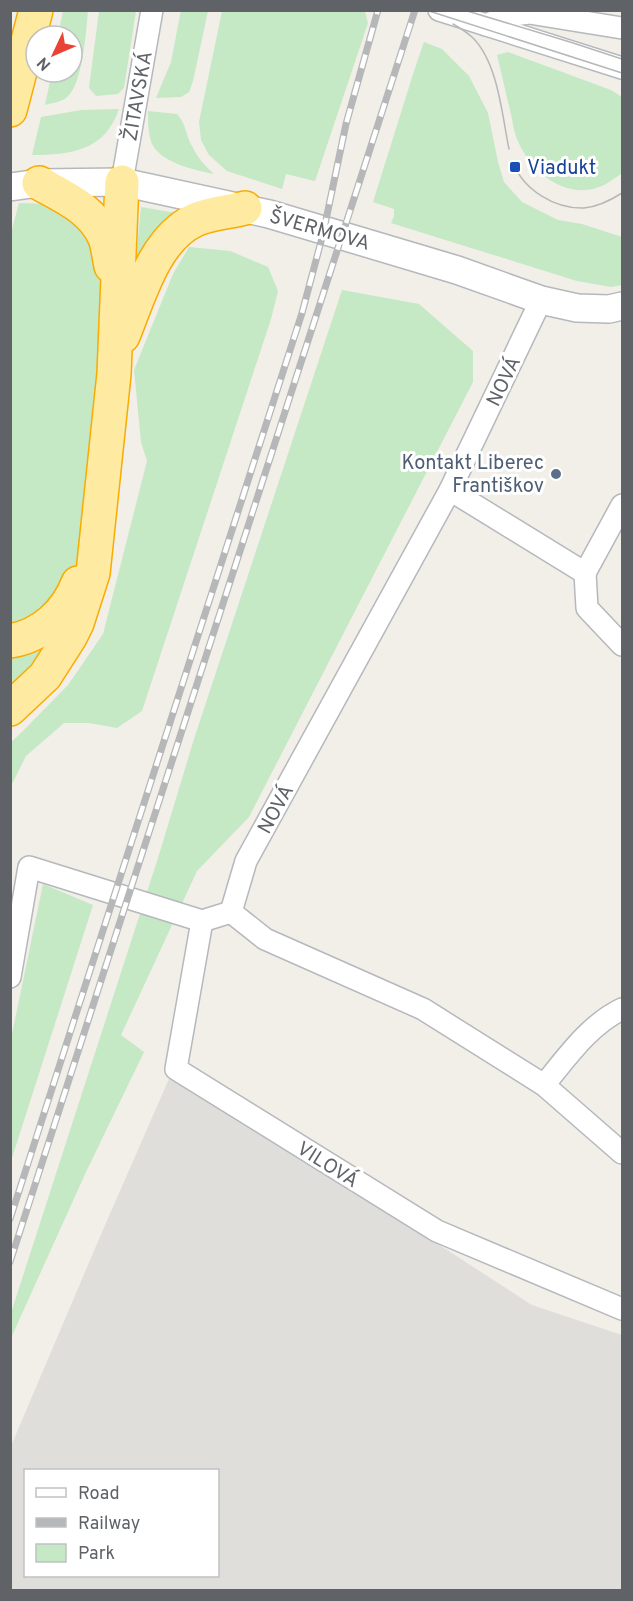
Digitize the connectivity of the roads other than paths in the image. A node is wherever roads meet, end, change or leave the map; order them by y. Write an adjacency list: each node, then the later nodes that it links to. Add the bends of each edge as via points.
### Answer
1 (36, 10): 7 (highway)
2 (152, 10): 8 (street, ŽITAVSKÁ)
3 (439, 10): 4 (street)
4 (486, 25): 5 (street, via 506,16 529,13); 6 (street)
5 (622, 28)
6 (622, 68)
7 (10, 110)
8 (122, 182): 9 (street, ŠVERMOVA); 10 (street, ŠVERMOVA); 13 (highway)
9 (25, 185): 13 (highway, via 77,204 96,222 105,238 112,273)
10 (245, 208): 11 (street, ŠVERMOVA, via 458,270); 13 (highway, via 196,219 177,230 154,260)
11 (541, 300): 12 (street, ŠVERMOVA, via 577,308); 14 (street, NOVÁ)
12 (622, 306)
13 (115, 358): 16 (highway)
14 (450, 490): 17 (street); 21 (street, NOVÁ, via 246,861)
15 (622, 505): 17 (street)
16 (96, 546): 18 (highway, via 73,595 55,619 37,633); 20 (highway, via 93,573 78,623 45,676)
17 (585, 573): 19 (street, via 587,608)
18 (10, 641)
19 (622, 645)
20 (10, 709)
21 (231, 912): 22 (street); 25 (street, via 265,939 423,1009)
22 (202, 921): 23 (street, via 28,867); 27 (street, VILOVÁ, via 176,1068 437,1231)
23 (10, 977)
24 (622, 1009): 25 (street, via 582,1039)
25 (544, 1085): 26 (street)
26 (622, 1153)
27 (622, 1310)

